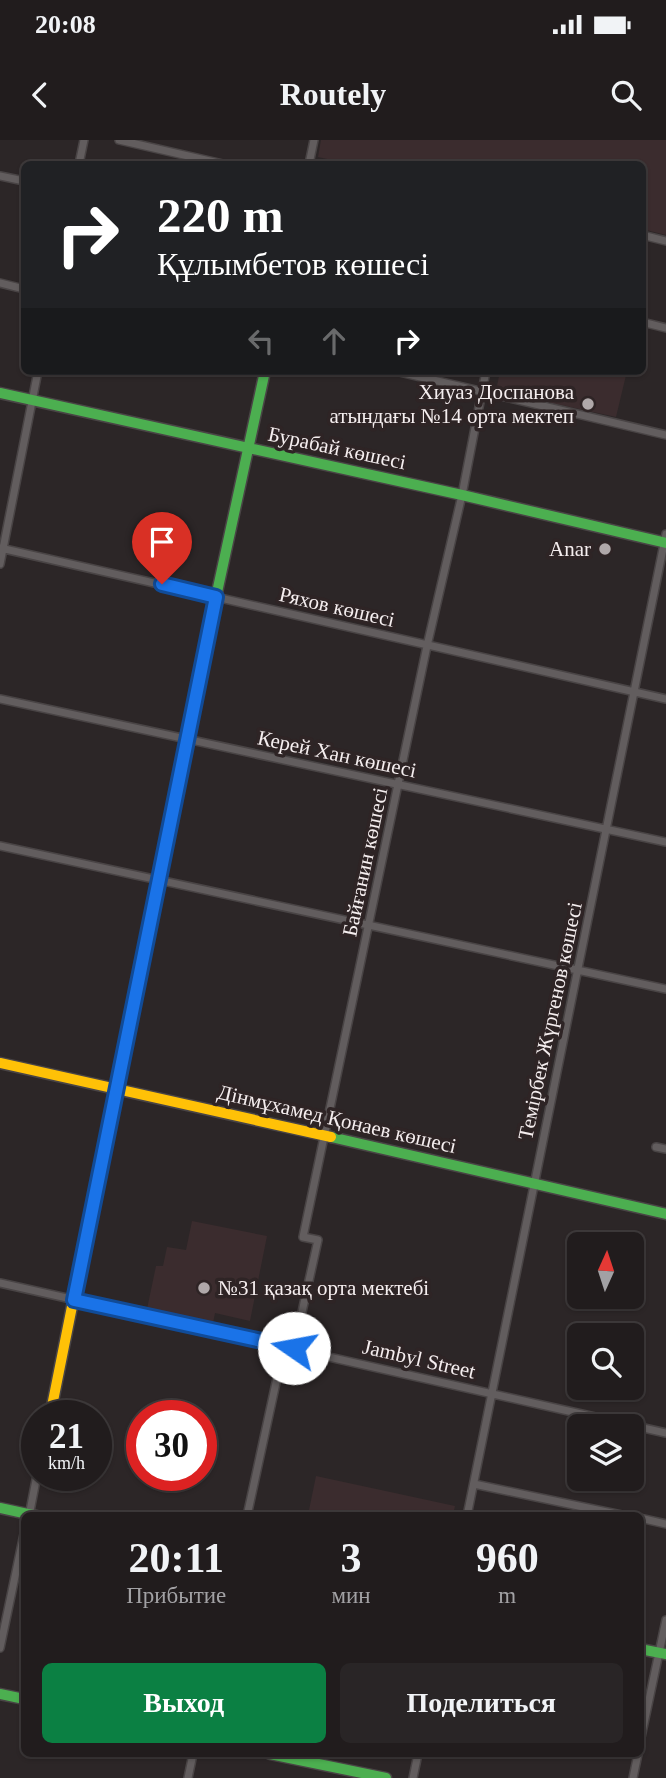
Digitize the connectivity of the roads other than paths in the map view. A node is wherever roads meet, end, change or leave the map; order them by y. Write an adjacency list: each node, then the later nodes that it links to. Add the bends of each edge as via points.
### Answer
1 (84, 140): 4 (street)
2 (119, 140): 5 (street)
3 (314, 140): 6 (street)
4 (80, 161)
5 (210, 161)
6 (310, 161)
7 (0, 176): 8 (street)
8 (21, 180)
9 (646, 236): 10 (street)
10 (666, 241)
11 (0, 283): 12 (street)
12 (21, 288)
13 (646, 323): 14 (street)
14 (666, 328)
15 (37, 375): 21 (street)
16 (264, 375): 23 (street)
17 (411, 375): 20 (street)
18 (485, 375): 20 (street, Байғанин көшесі)
19 (0, 393): 21 (street, Бурабай көшесі)
20 (481, 393): 22 (street); 24 (street, Байғанин көшесі)
21 (32, 401): 23 (street, Бурабай көшесі); 26 (street)
22 (666, 435)
23 (248, 449): 24 (street, Бурабай көшесі); 28 (street)
24 (462, 495): 25 (street, Бурабай көшесі); 29 (street, Байғанин көшесі)
25 (665, 540): 30 (street, Темірбек Жүргенов көшесі)
26 (1, 548): 27 (street); 28 (street, Ряхов көшесі)
27 (0, 564)
28 (216, 597): 29 (street, Ряхов көшесі); 33 (street)
29 (427, 646): 30 (street, Ряхов көшесі); 34 (street, Байғанин көшесі)
30 (634, 693): 32 (street, Ряхов көшесі); 35 (street, Темірбек Жүргенов көшесі)
31 (0, 699): 33 (street, Керей Хан көшесі)
32 (666, 699)
33 (187, 740): 34 (street, Керей Хан көшесі); 38 (street)
34 (399, 786): 35 (street, Керей Хан көшесі); 39 (street, Байғанин көшесі)
35 (607, 830): 36 (street, Керей Хан көшесі); 40 (street, Темірбек Жүргенов көшесі)
36 (666, 842)
37 (0, 846): 38 (street)
38 (159, 880): 39 (street); 43 (street)
39 (369, 927): 40 (street); 44 (street, Байғанин көшесі)
40 (578, 970): 41 (street); 47 (street, Темірбек Жүргенов көшесі)
41 (666, 989)
42 (0, 1063): 43 (street, Дінмұхамед Қонаев көшесі)
43 (115, 1088): 44 (street, Дінмұхамед Қонаев көшесі); 50 (street)
44 (325, 1136): 47 (street, Дінмұхамед Қонаев көшесі); 52 (street, Байғанин көшесі, via 303,1237 318,1240)
45 (656, 1147): 46 (street)
46 (666, 1149)
47 (535, 1182): 48 (street, Дінмұхамед Қонаев көшесі); 53 (street, Темірбек Жүргенов көшесі)
48 (666, 1214)
49 (0, 1283): 50 (street, Jambyl Street)
50 (74, 1300): 51 (street, Jambyl Street); 54 (street)
51 (284, 1346): 52 (street, Jambyl Street); 60 (street)
52 (294, 1348): 53 (street, Jambyl Street)
53 (493, 1393): 55 (street, Jambyl Street); 56 (street, Темірбек Жүргенов көшесі)
54 (53, 1400)
55 (666, 1433)
56 (474, 1484): 61 (street, Темірбек Жүргенов көшесі); 62 (street)
57 (35, 1491): 59 (street)
58 (0, 1508): 63 (street)
59 (32, 1512)
60 (248, 1512)
61 (468, 1512)
62 (607, 1512)
63 (21, 1513)
64 (644, 1519): 65 (street)
65 (666, 1524)
66 (21, 1548): 68 (street)
67 (666, 1620): 70 (street)
68 (0, 1648)
69 (644, 1650): 70 (street)
70 (663, 1653): 73 (street)
71 (0, 1694): 72 (street)
72 (21, 1698)
73 (644, 1727)
74 (192, 1757): 78 (street)
75 (284, 1757): 79 (street)
76 (417, 1757): 80 (street)
77 (637, 1757): 81 (street)
78 (188, 1778)
79 (386, 1778)
80 (413, 1778)
81 (633, 1778)

